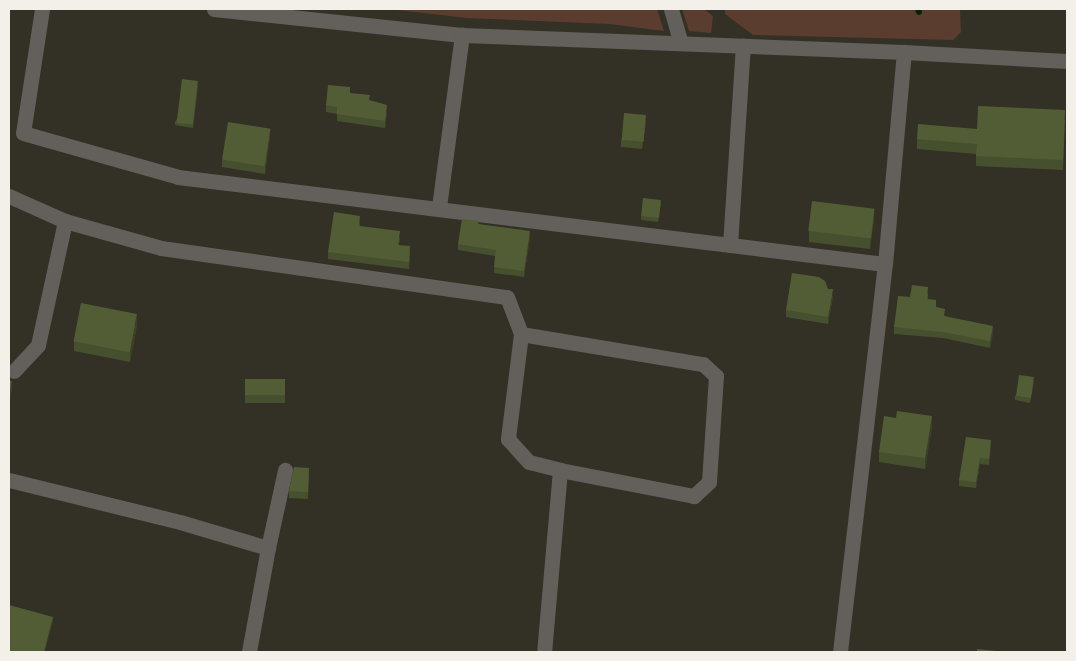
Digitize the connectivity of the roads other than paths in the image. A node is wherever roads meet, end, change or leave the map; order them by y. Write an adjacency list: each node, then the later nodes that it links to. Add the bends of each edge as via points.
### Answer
1 (42, 9): 10 (street, via 23,132 178,177)
2 (214, 9): 4 (street)
3 (670, 9): 5 (street)
4 (462, 36): 5 (street); 10 (street)
5 (681, 43): 6 (street)
6 (742, 45): 7 (street); 12 (street)
7 (904, 52): 8 (street); 13 (street)
8 (1067, 62)
9 (9, 196): 11 (street)
10 (439, 207): 12 (street)
11 (65, 221): 14 (street, via 161,248 507,297); 15 (street, via 38,345)
12 (730, 245): 13 (street)
13 (886, 264): 22 (street)
14 (520, 334): 17 (street, via 508,439 529,462); 17 (street, via 704,364 716,376 709,482 694,496)
15 (14, 371)
16 (285, 470): 19 (street)
17 (560, 470): 21 (street)
18 (9, 480): 19 (street)
19 (268, 548): 20 (street)
20 (249, 652)
21 (544, 652)
22 (840, 652)

